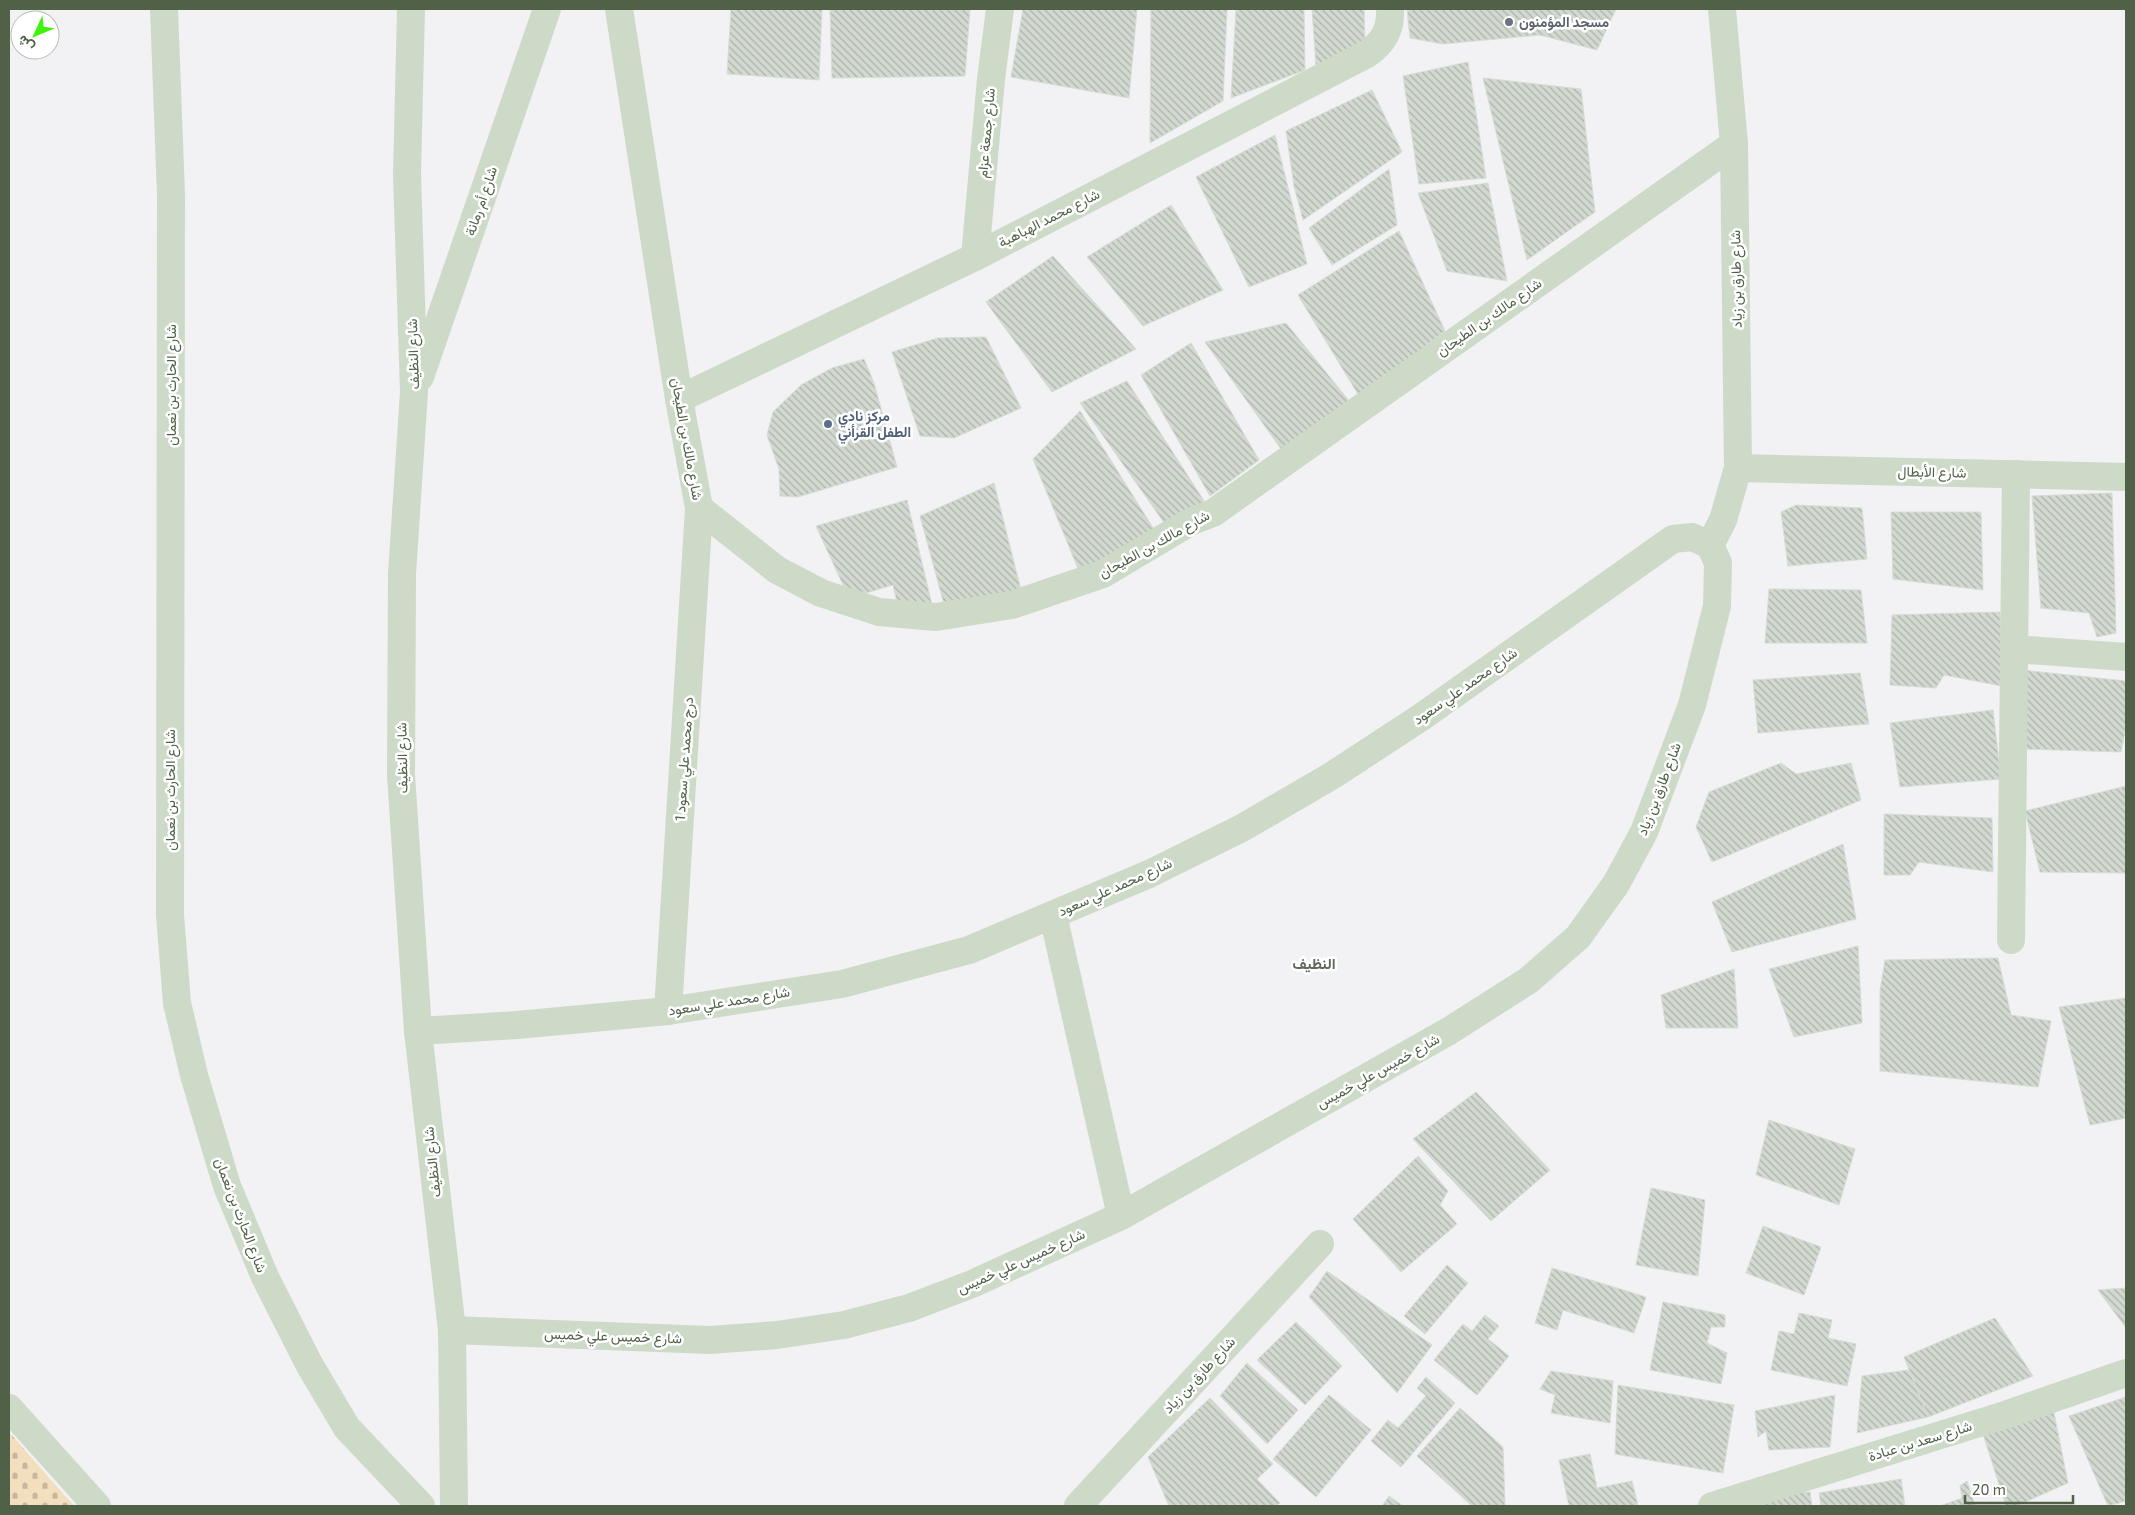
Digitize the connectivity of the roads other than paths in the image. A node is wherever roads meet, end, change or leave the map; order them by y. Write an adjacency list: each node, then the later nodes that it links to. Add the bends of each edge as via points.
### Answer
1 (164, 9): 30 (street, شارع الحارث بن نعمان, via 171,195 170,915 177,1002 194,1075 227,1186 266,1277 309,1364 347,1428)
2 (411, 9): 10 (street, شارع النظيف, via 407,174)
3 (547, 9): 10 (street, شارع أم رمانة)
4 (619, 9): 11 (street, شارع مالك بن الطيحان)
5 (1000, 9): 9 (street, شارع جمعة عزام)
6 (1390, 9): 9 (street, شارع محمد الهباهبة, via 1386,34 1379,45 1367,54)
7 (1722, 9): 8 (street, شارع طارق بن زياد)
8 (1734, 144): 12 (street, شارع طارق بن زياد); 15 (street, شارع مالك بن الطيحان, via 1213,512 1103,574 1012,605 936,616 879,612 821,594 777,570)
9 (975, 257): 11 (street, شارع محمد الهباهبة)
10 (414, 392): 23 (street, شارع النظيف, via 402,574 401,775)
11 (679, 399): 15 (street, شارع مالك بن الطيحان)
12 (1738, 468): 13 (street, شارع الأبطال); 16 (street, شارع طارق بن زياد)
13 (2016, 474): 14 (street, شارع الأبطال); 17 (street)
14 (2126, 477)
15 (699, 508): 22 (street, درج محمد علي سعود 1)
16 (1714, 554): 19 (street, شارع محمد علي سعود, via 1692,537 1673,539 1420,718 1333,775 1200,849); 21 (street, شارع طارق بن زياد, via 1717,606 1692,705 1644,832 1616,884 1578,937)
17 (2014, 649): 18 (street); 20 (street)
18 (2126, 657)
19 (1053, 915): 22 (street, شارع محمد علي سعود, via 969,950 842,984); 24 (street)
20 (2011, 940)
21 (1529, 980): 24 (street, شارع خميس علي خميس, via 1449,1031)
22 (668, 1011): 23 (street, شارع محمد علي سعود)
23 (418, 1032): 26 (street, شارع النظيف)
24 (1121, 1216): 26 (street, شارع خميس علي خميس, via 972,1284 909,1308 844,1325 778,1335 710,1340)
25 (1320, 1244): 32 (street, شارع طارق بن زياد)
26 (452, 1330): 31 (street, شارع النظيف)
27 (2126, 1373): 33 (street, شارع سعد بن عبادة, via 2004,1415)
28 (9, 1408): 29 (street)
29 (96, 1506)
30 (421, 1506)
31 (454, 1506)
32 (1078, 1506)
33 (1712, 1506)

